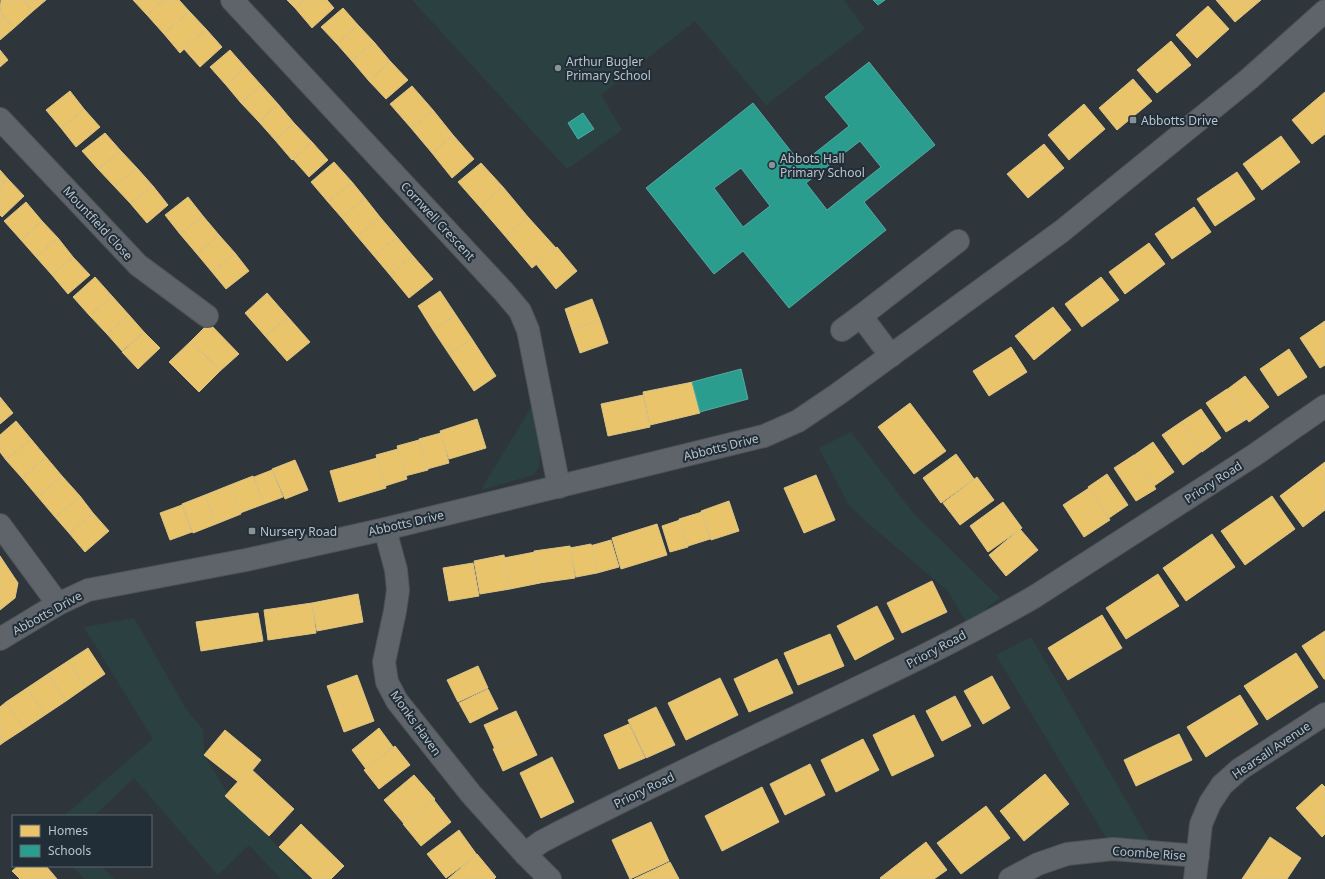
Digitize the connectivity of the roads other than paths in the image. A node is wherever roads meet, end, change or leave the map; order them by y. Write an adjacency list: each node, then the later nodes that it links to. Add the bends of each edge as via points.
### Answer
1 (232, 0): 10 (street, Cornwell Crescent, via 520,311 528,330)
2 (1325, 11): 8 (street, Abbotts Drive, via 1249,79 1062,231)
3 (0, 119): 5 (street, Mountfield Close, via 138,264)
4 (958, 241): 6 (street)
5 (206, 316)
6 (861, 316): 7 (street); 8 (street)
7 (842, 330)
8 (891, 356): 10 (street, Abbotts Drive, via 804,417 764,436)
9 (1325, 406): 16 (street, Priory Road, via 1253,456 1009,611 902,667 558,832)
10 (559, 487): 12 (street, Abbotts Drive)
11 (0, 525): 13 (street)
12 (385, 529): 13 (street, Abbotts Drive, via 246,560 88,590); 16 (street, Monks Haven, via 396,570 398,590 384,662 387,682 397,701 471,794)
13 (58, 604): 14 (street, Abbotts Drive)
14 (0, 639)
15 (1325, 714): 17 (street, Hearsall Avenue, via 1240,769 1222,785 1210,803 1201,824)
16 (525, 854): 18 (street, Monks Haven)
17 (1198, 856): 19 (street, Coombe Rise, via 1114,849 1067,854 1038,864); 20 (street, Hearsall Avenue)
18 (550, 879)
19 (1010, 879)
20 (1195, 879)

